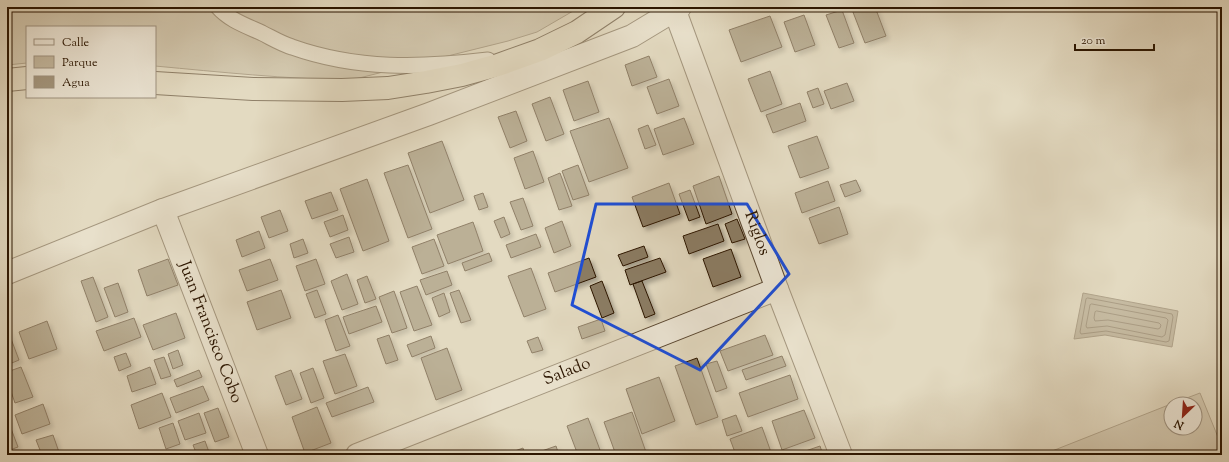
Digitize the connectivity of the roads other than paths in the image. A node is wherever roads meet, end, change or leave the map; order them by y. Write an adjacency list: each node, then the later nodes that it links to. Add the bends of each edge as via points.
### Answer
1 (218, 7): 4 (lane, via 239,23 291,47 348,61 413,66 490,59)
2 (614, 7): 4 (highway, via 577,32)
3 (678, 9): 8 (street, via 632,36 429,114); 10 (street, Riglos)
4 (540, 50): 7 (highway, via 462,75 388,88 253,89)
5 (26, 78): 6 (highway)
6 (7, 80)
7 (156, 83)
8 (162, 210): 9 (street); 11 (street, Juan Francisco Cobo)
9 (7, 273)
10 (778, 289): 12 (street, Salado); 13 (street, Riglos)
11 (257, 455)
12 (357, 455)
13 (841, 455)

